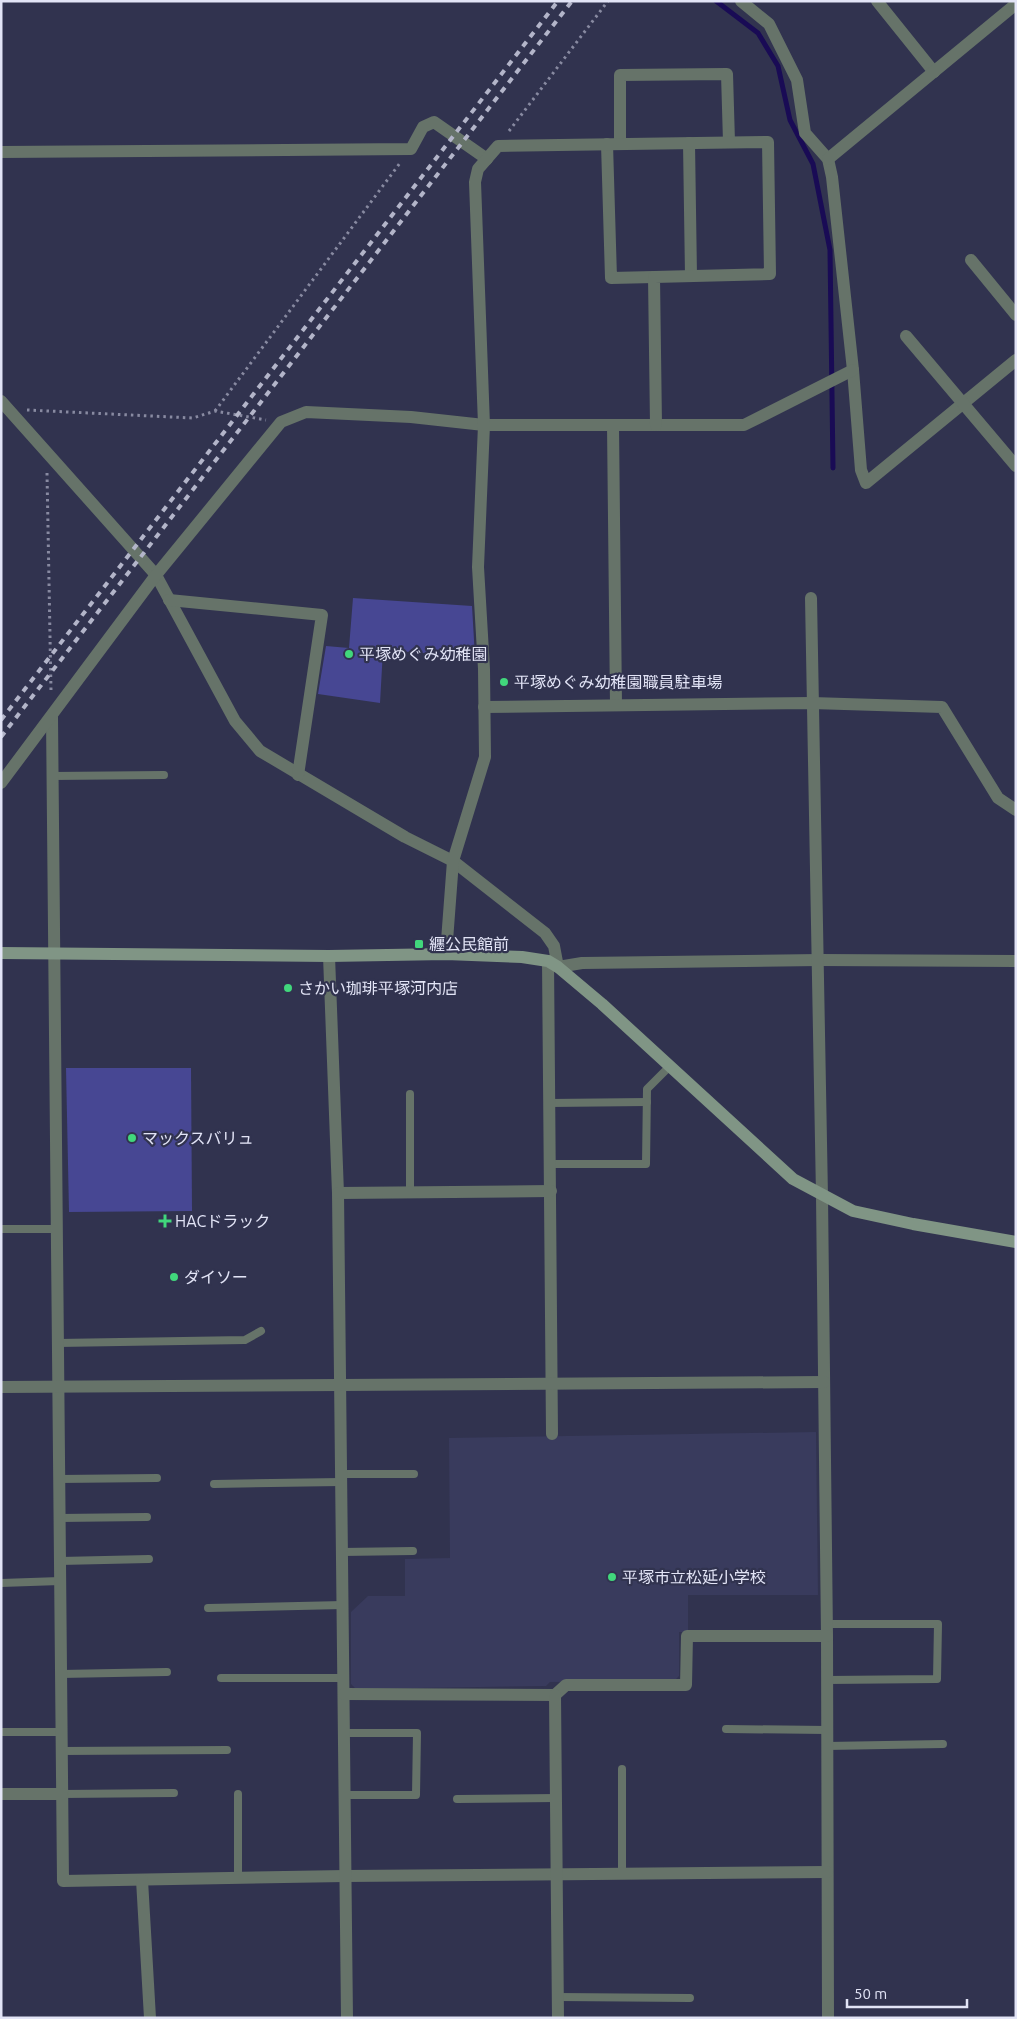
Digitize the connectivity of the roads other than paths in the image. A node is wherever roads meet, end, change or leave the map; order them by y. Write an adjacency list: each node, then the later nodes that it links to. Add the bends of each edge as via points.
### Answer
1 (741, 1): 11 (street, via 769,24 797,80 805,133)
2 (877, 1): 4 (street)
3 (1016, 4): 4 (street)
4 (934, 72): 11 (street)
5 (728, 142): 6 (street); 8 (street, via 727,74 620,75); 13 (street, via 768,142 770,274)
6 (689, 143): 8 (street); 13 (street)
7 (607, 144): 8 (street); 10 (street, via 498,146); 14 (street, via 611,278)
8 (620, 144)
9 (1, 152): 10 (street, via 411,149 423,127 434,122)
10 (487, 159): 21 (street, via 478,169 475,182)
11 (828, 159): 18 (street)
12 (971, 260): 15 (street)
13 (690, 276): 14 (street)
14 (654, 277): 23 (street)
15 (1016, 315)
16 (906, 336): 19 (street)
17 (1016, 360): 19 (street)
18 (853, 370): 19 (street, via 861,470 866,483); 23 (street, via 744,425)
19 (963, 403): 24 (street)
20 (5, 405): 25 (street)
21 (484, 425): 22 (street); 25 (street, via 411,417 306,412 281,422); 30 (street, via 478,567)
22 (613, 425): 23 (street); 29 (street)
23 (656, 425)
24 (1016, 466)
25 (156, 575): 27 (street); 31 (street)
26 (811, 598): 28 (street)
27 (169, 600): 33 (street, via 235,721 260,751); 33 (street, via 322,615)
28 (812, 703): 29 (street); 36 (street, via 942,707 998,798); 42 (street)
29 (616, 705): 30 (street)
30 (484, 706): 37 (street, via 485,757)
31 (52, 717): 34 (street); 35 (street)
32 (164, 775): 34 (lane)
33 (298, 775): 37 (street)
34 (52, 776): 39 (street)
35 (1, 783)
36 (1016, 810)
37 (454, 861): 40 (street); 44 (street, via 545,933 554,946)
38 (1, 952): 39 (street)
39 (54, 954): 41 (street); 55 (street)
40 (446, 954): 41 (street); 44 (street, via 522,957)
41 (330, 956): 52 (street)
42 (819, 960): 43 (street); 44 (street); 53 (street)
43 (1016, 961)
44 (553, 964): 45 (street); 48 (street)
45 (670, 1066): 47 (lane, via 647,1089); 53 (street, via 793,1179)
46 (410, 1094): 51 (lane)
47 (647, 1102): 48 (lane); 49 (lane, via 646,1164)
48 (550, 1103): 49 (street)
49 (551, 1164): 50 (street)
50 (551, 1191): 51 (street); 60 (street)
51 (410, 1192): 52 (street)
52 (338, 1193): 61 (street)
53 (822, 1196): 56 (street, via 853,1211); 59 (street)
54 (1, 1229): 55 (lane)
55 (57, 1229): 58 (street)
56 (1016, 1242)
57 (261, 1331): 58 (lane, via 245,1340)
58 (58, 1343): 63 (street)
59 (824, 1382): 60 (street); 80 (street)
60 (552, 1384): 61 (street); 64 (street)
61 (340, 1386): 63 (street); 67 (street)
62 (1, 1387): 63 (street)
63 (58, 1387): 68 (street)
64 (552, 1434)
65 (414, 1474): 67 (lane)
66 (157, 1478): 68 (lane)
67 (341, 1478): 69 (lane); 73 (street)
68 (59, 1479): 71 (street)
69 (214, 1484)
70 (147, 1517): 71 (lane)
71 (60, 1518): 75 (street)
72 (413, 1551): 73 (lane)
73 (342, 1552): 78 (street)
74 (149, 1559): 75 (lane)
75 (60, 1561): 76 (street)
76 (60, 1582): 77 (lane); 82 (street)
77 (1, 1583)
78 (343, 1606): 79 (lane); 84 (street)
79 (208, 1608)
80 (827, 1630): 85 (street); 85 (lane, via 938,1624 937,1679); 87 (street, via 687,1636 686,1685 566,1685)
81 (167, 1672): 82 (lane)
82 (61, 1674): 91 (street)
83 (221, 1678): 84 (lane)
84 (344, 1678): 86 (street)
85 (827, 1680): 89 (street)
86 (344, 1694): 87 (street); 92 (street)
87 (555, 1695): 103 (street)
88 (726, 1729): 89 (lane)
89 (827, 1730): 94 (street)
90 (1, 1732): 91 (lane)
91 (62, 1732): 96 (street)
92 (344, 1733): 102 (street); 102 (lane, via 417,1733 416,1795)
93 (943, 1744): 94 (lane)
94 (827, 1746): 105 (street)
95 (227, 1750): 96 (lane)
96 (62, 1752): 100 (street)
97 (622, 1769): 106 (lane)
98 (174, 1793): 100 (lane)
99 (1, 1794): 100 (street)
100 (62, 1794): 110 (street, via 63,1881)
101 (238, 1794): 109 (lane)
102 (345, 1795): 108 (street)
103 (556, 1798): 104 (lane); 107 (street)
104 (457, 1799)
105 (827, 1872): 106 (street); 116 (street)
106 (622, 1873): 107 (street)
107 (557, 1874): 108 (street); 111 (street)
108 (345, 1876): 109 (street); 114 (street)
109 (238, 1878): 110 (street)
110 (142, 1880): 113 (street)
111 (558, 1997): 112 (lane); 115 (street)
112 (690, 1998)
113 (150, 2018)
114 (347, 2018)
115 (558, 2018)
116 (828, 2018)

